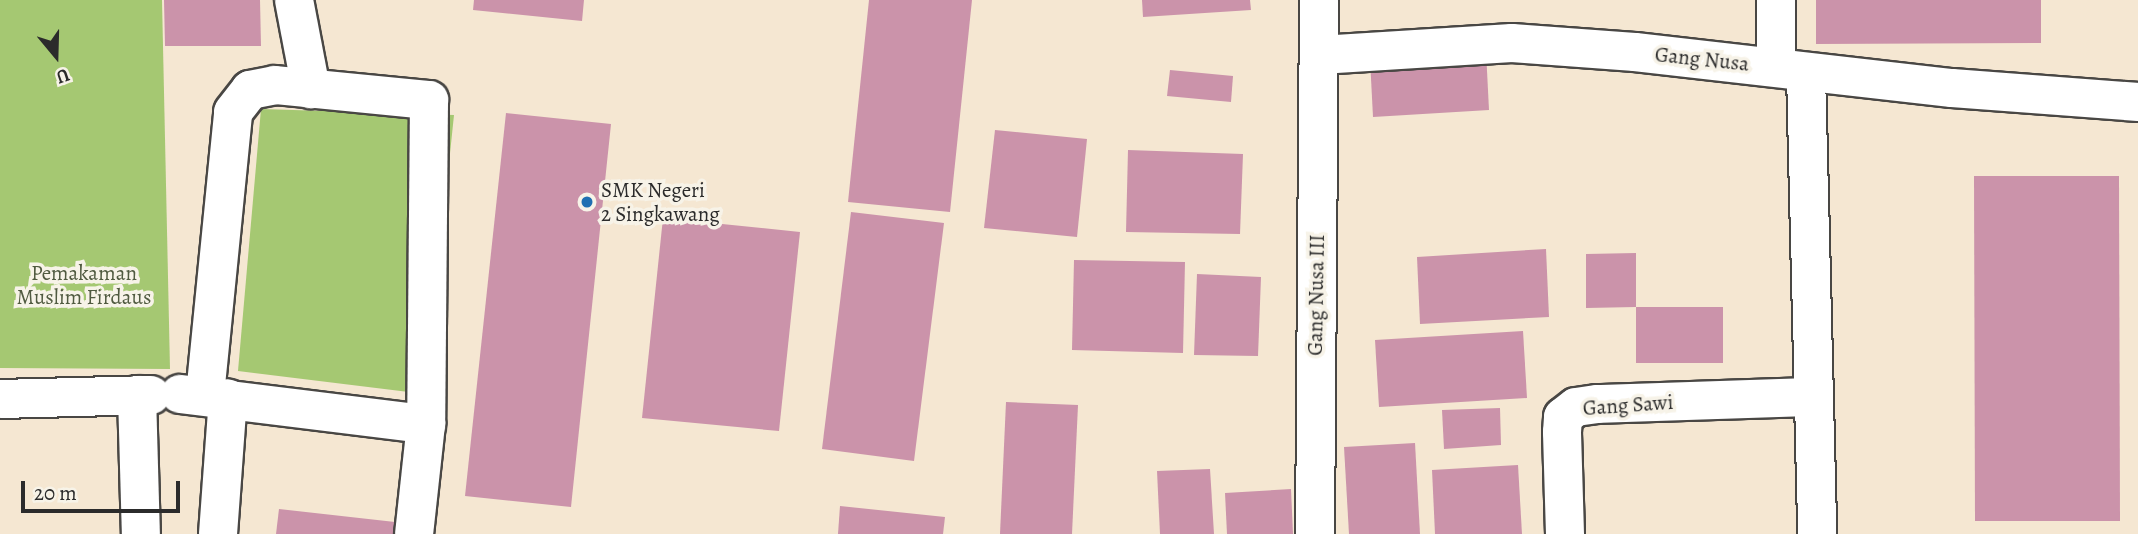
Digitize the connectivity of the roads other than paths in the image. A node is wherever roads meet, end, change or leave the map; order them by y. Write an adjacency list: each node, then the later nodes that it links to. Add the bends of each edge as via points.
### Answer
1 (294, 0): 6 (street)
2 (1319, 0): 4 (street)
3 (1776, 0): 5 (street)
4 (1320, 55): 5 (street, Gang Nusa, via 1513,43); 15 (street, Gang Nusa III)
5 (1791, 70): 7 (street, Gang Nusa); 9 (street)
6 (311, 89): 8 (street, via 275,85 250,90 233,112); 11 (street, via 429,100)
7 (2138, 102)
8 (180, 396): 10 (street); 11 (street); 12 (street); 13 (street)
9 (1813, 397): 16 (street, Gang Sawi, via 1576,407 1563,416); 17 (street)
10 (0, 399)
11 (426, 424): 14 (street)
12 (141, 534)
13 (218, 534)
14 (414, 534)
15 (1315, 534)
16 (1566, 534)
17 (1816, 534)

